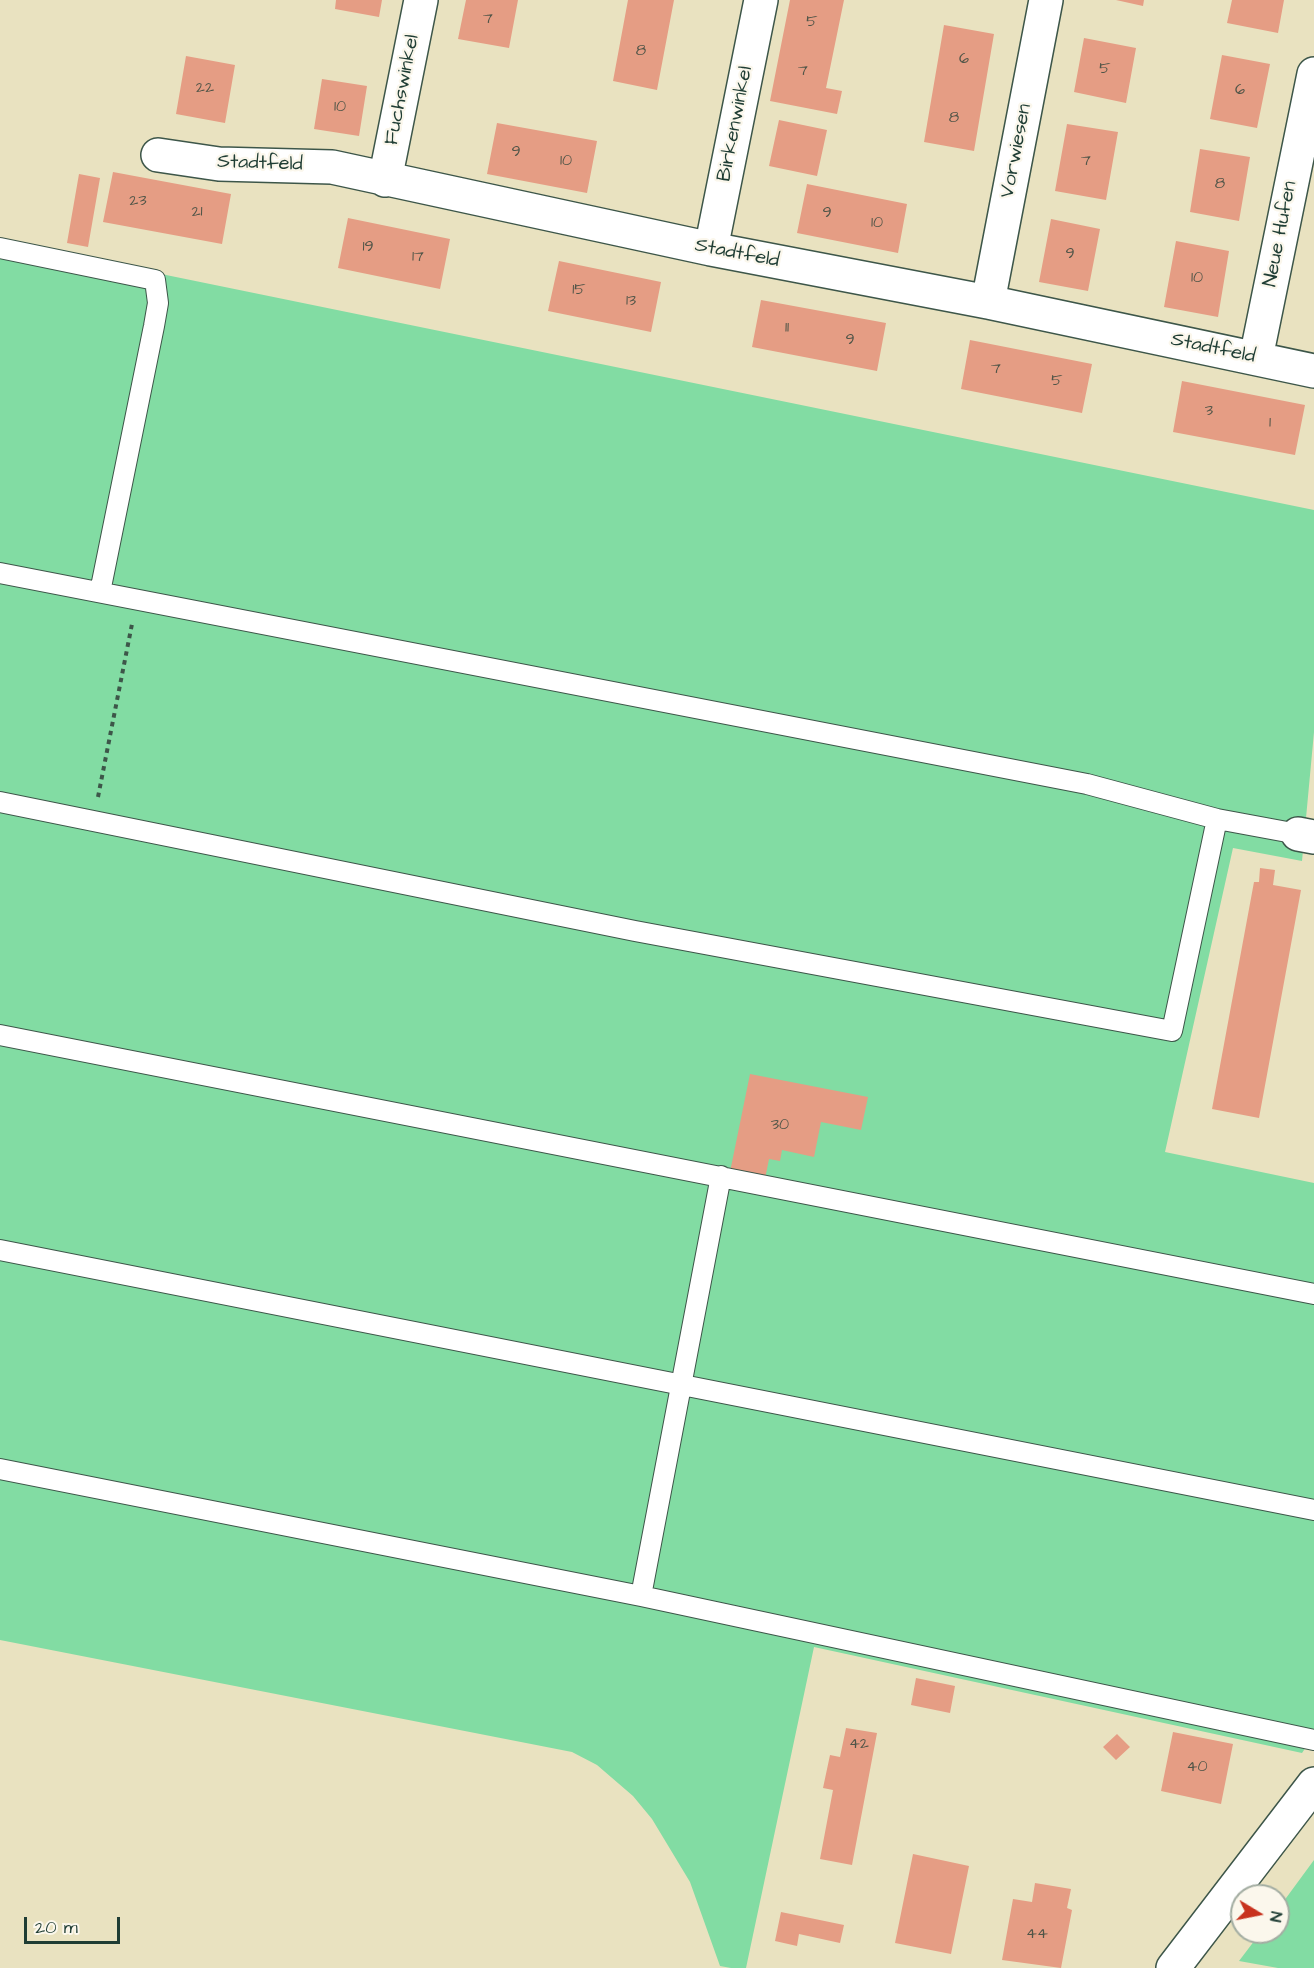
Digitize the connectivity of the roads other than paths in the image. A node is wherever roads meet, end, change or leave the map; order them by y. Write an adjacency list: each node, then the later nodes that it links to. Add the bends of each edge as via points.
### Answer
1 (421, 0): 6 (street, Fuchswinkel)
2 (761, 0): 8 (street, Birkenwinkel)
3 (1046, 0): 9 (street, Vorwiesen)
4 (1314, 74): 10 (street, Neue Hufen)
5 (158, 155): 6 (street, Stadtfeld, via 219,164 332,167)
6 (385, 180): 8 (street, Stadtfeld)
7 (0, 248): 13 (lane, via 155,280 158,303 154,326)
8 (711, 249): 9 (street, Stadtfeld)
9 (988, 302): 10 (street, Stadtfeld)
10 (1256, 358): 11 (street, Stadtfeld)
11 (1314, 371)
12 (0, 573): 13 (lane)
13 (100, 592): 15 (lane, via 1087,784)
14 (0, 802): 15 (lane, via 635,931 1172,1031)
15 (1217, 819): 16 (lane)
16 (1306, 836)
17 (0, 1035): 18 (lane)
18 (721, 1176): 20 (lane); 21 (lane)
19 (0, 1250): 21 (lane)
20 (1314, 1294)
21 (680, 1385): 23 (lane); 24 (lane)
22 (0, 1469): 24 (lane)
23 (1314, 1510)
24 (641, 1596): 25 (lane)
25 (1314, 1740)
26 (1314, 1784): 27 (street)
27 (1173, 1968)

